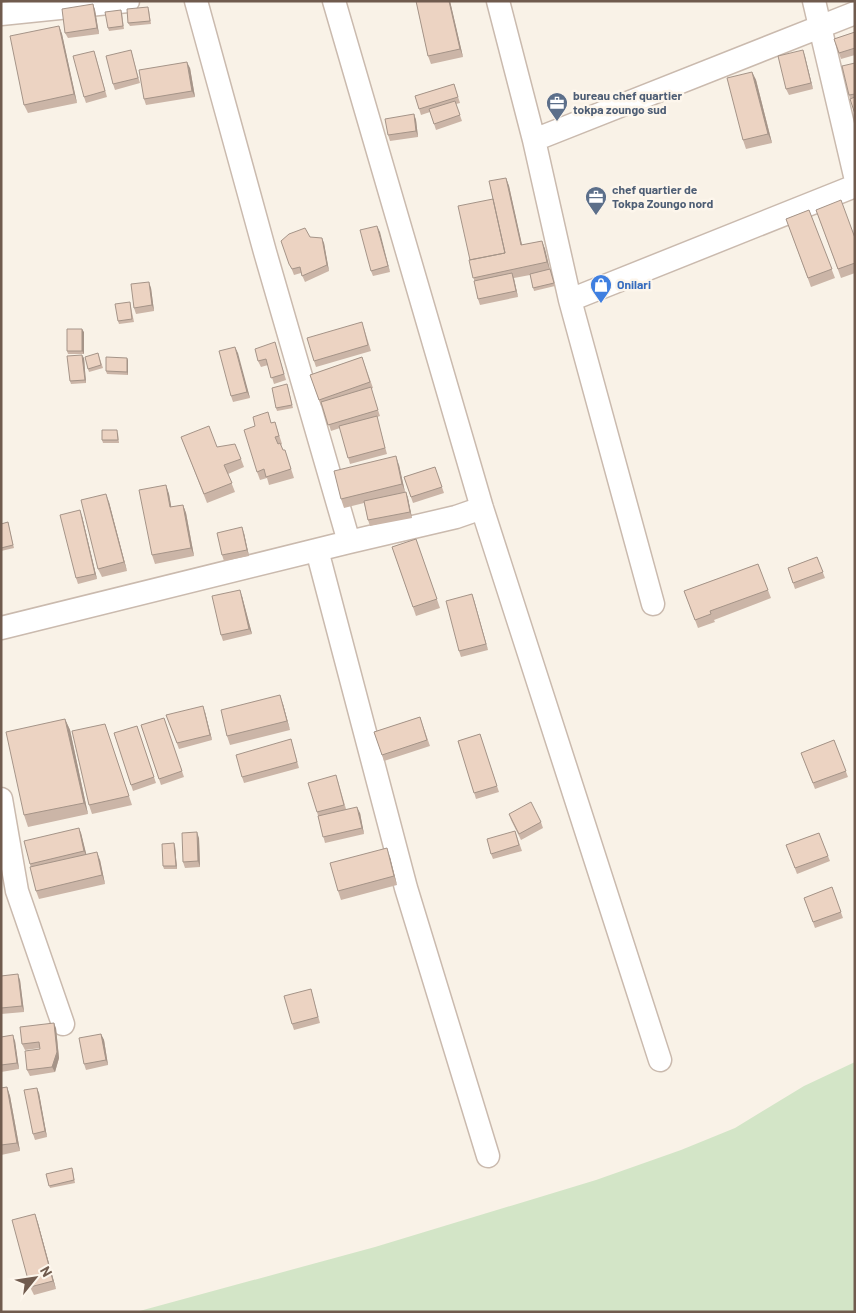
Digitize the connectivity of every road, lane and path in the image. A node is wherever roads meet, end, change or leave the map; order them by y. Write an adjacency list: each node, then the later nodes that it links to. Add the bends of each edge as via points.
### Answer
1 (128, 1): 7 (street)
2 (196, 1): 14 (street)
3 (334, 1): 13 (street)
4 (498, 1): 9 (street)
5 (814, 1): 8 (street)
6 (855, 12): 8 (street)
7 (1, 14)
8 (819, 26): 9 (street); 10 (street)
9 (534, 140): 12 (street)
10 (855, 176)
11 (855, 186): 12 (street)
12 (570, 300): 16 (street)
13 (482, 508): 14 (street); 20 (street)
14 (349, 542): 15 (street)
15 (317, 550): 17 (street); 21 (street, via 406,888)
16 (653, 604)
17 (1, 628)
18 (1, 799): 19 (street, via 17,891)
19 (63, 1024)
20 (660, 1060)
21 (488, 1156)

